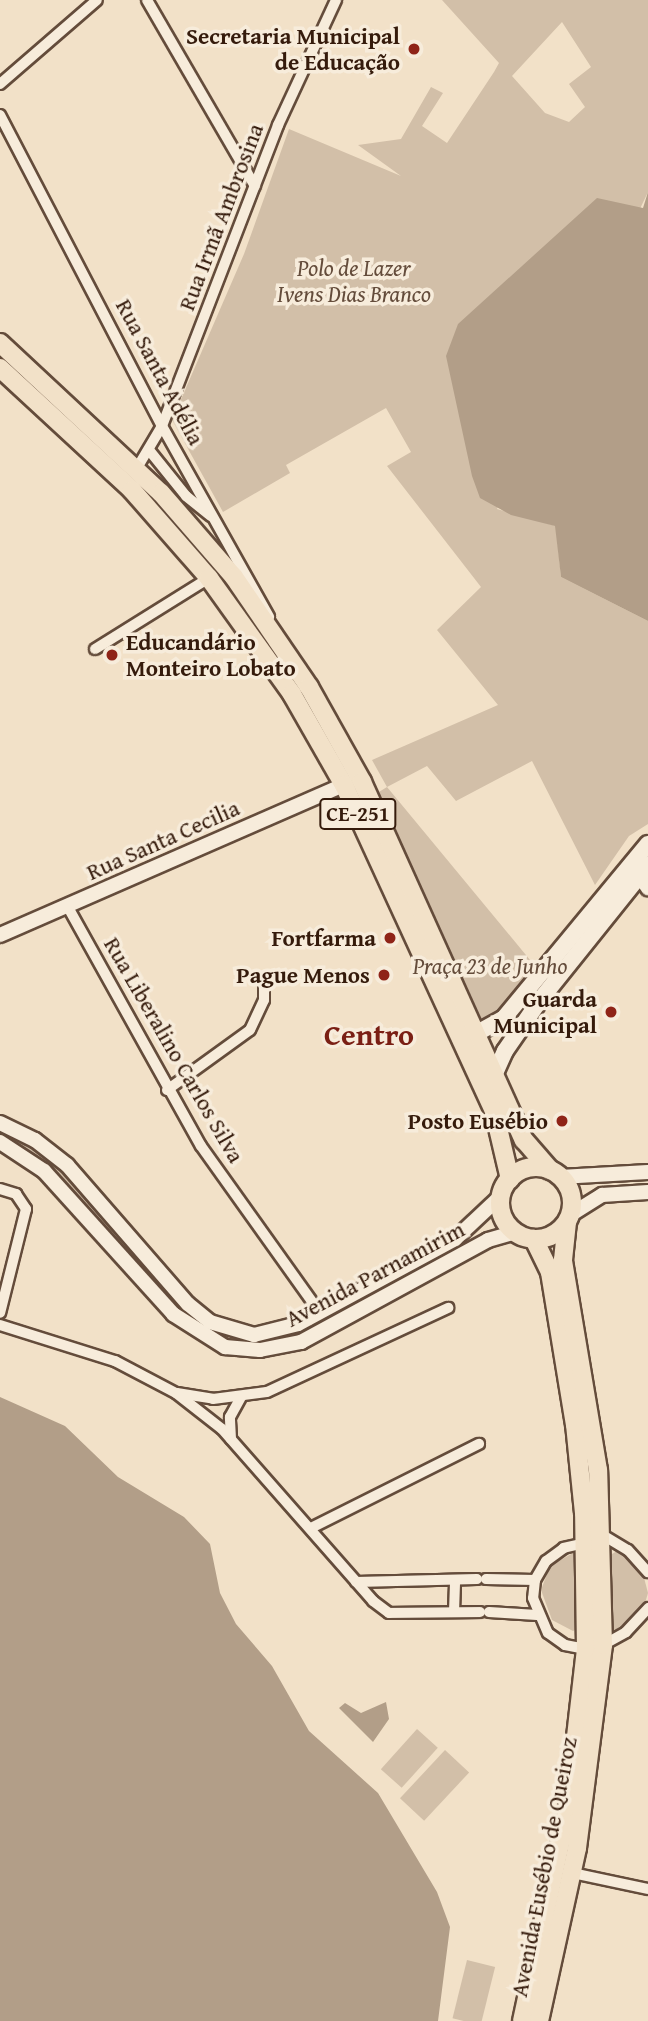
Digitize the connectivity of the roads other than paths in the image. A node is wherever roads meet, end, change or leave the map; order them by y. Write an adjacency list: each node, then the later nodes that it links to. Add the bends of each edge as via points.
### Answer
1 (97, 0): 4 (street)
2 (147, 0): 6 (street)
3 (336, 0): 6 (street, Rua Irmã Ambrosina, via 303,66)
4 (0, 84)
5 (0, 115): 9 (street, Rua Santa Adélia)
6 (255, 186): 9 (street, Rua Irmã Ambrosina)
7 (0, 343): 11 (main road, CE-251)
8 (0, 368): 11 (main road, CE-251)
9 (162, 426): 10 (street, Rua Irmã Ambrosina); 14 (street, Rua Santa Adélia)
10 (149, 450): 11 (street, Rua Irmã Ambrosina); 14 (street, via 186,496)
11 (128, 473): 12 (main road, CE-251); 13 (main road, CE-251)
12 (166, 500): 13 (main road, via 153,496); 17 (main road, CE-251, via 234,577)
13 (148, 509): 15 (main road, CE-251)
14 (214, 518): 17 (street, Rua Santa Adélia)
15 (209, 578): 16 (street); 18 (main road, CE-251, via 292,694)
16 (95, 649)
17 (284, 649): 23 (main road, CE-251, via 362,782)
18 (344, 785): 20 (street, Rua Santa Cecilia); 30 (main road, CE-251, via 494,1111)
19 (643, 863): 23 (main road, via 504,1018); 24 (main road, via 512,1039)
20 (69, 909): 21 (street, Rua Santa Cecilia); 25 (street, Rua Liberalino Carlos Silva)
21 (0, 935)
22 (264, 981): 25 (street, via 264,1000 250,1030)
23 (479, 1032): 24 (main road, CE-251)
24 (496, 1071): 29 (main road, CE-251, via 524,1140)
25 (167, 1090): 43 (street, Rua Liberalino Carlos Silva, via 248,1215)
26 (0, 1123): 37 (street, Avenida Parnamirim, via 35,1140 67,1165)
27 (0, 1142): 38 (street, Avenida Parnamirim, via 44,1171)
28 (648, 1172): 29 (street)
29 (555, 1173): 30 (main road, via 528,1168); 34 (main road, CE-251, via 571,1195)
30 (510, 1179): 33 (main road)
31 (0, 1189): 42 (street, via 22,1201 26,1219)
32 (648, 1192): 34 (street, via 601,1195)
33 (501, 1196): 35 (main road, via 503,1216); 39 (street, Avenida Parnamirim, via 468,1231)
34 (569, 1218): 36 (main road, via 553,1235); 50 (main road, Avenida Eusébio de Queiroz, via 563,1260 590,1406)
35 (516, 1232): 36 (main road); 40 (street, Avenida Parnamirim, via 488,1240)
36 (534, 1239): 51 (main road, Avenida Eusébio de Queiroz, via 550,1272 561,1329)
37 (131, 1240): 38 (street); 43 (street, Avenida Parnamirim, via 188,1304 229,1330 254,1335 277,1332)
38 (118, 1252): 40 (street, Avenida Parnamirim, via 188,1326 225,1347 245,1350 301,1342)
39 (396, 1271): 40 (street); 43 (street, Avenida Parnamirim)
40 (404, 1285)
41 (448, 1308): 46 (street, via 289,1384)
42 (0, 1313)
43 (320, 1313)
44 (0, 1325): 45 (street, via 115,1361)
45 (176, 1393): 46 (street, via 213,1399); 47 (street)
46 (241, 1397): 47 (street, via 230,1417)
47 (231, 1439): 49 (street)
48 (479, 1444): 49 (street)
49 (311, 1528): 56 (street)
50 (601, 1534): 52 (street, via 628,1550); 61 (main road, Avenida Eusébio de Queiroz)
51 (585, 1544): 54 (street, via 564,1548 546,1561); 61 (main road, Avenida Eusébio de Queiroz)
52 (648, 1572)
53 (455, 1580): 54 (street); 55 (street); 59 (street)
54 (535, 1580): 60 (street)
55 (382, 1581): 56 (street); 57 (street)
56 (356, 1582): 57 (street)
57 (373, 1601): 59 (street, via 398,1615)
58 (648, 1608): 61 (street, via 626,1632)
59 (454, 1612): 60 (street)
60 (537, 1615): 61 (street, via 548,1633 565,1644)
61 (594, 1647): 62 (main road, Avenida Eusébio de Queiroz, via 593,1752); 64 (main road, Avenida Eusébio de Queiroz, via 568,1807)
62 (572, 1873): 63 (street); 65 (main road, Avenida Eusébio de Queiroz)
63 (648, 1889)
64 (522, 2021)
65 (539, 2021)

